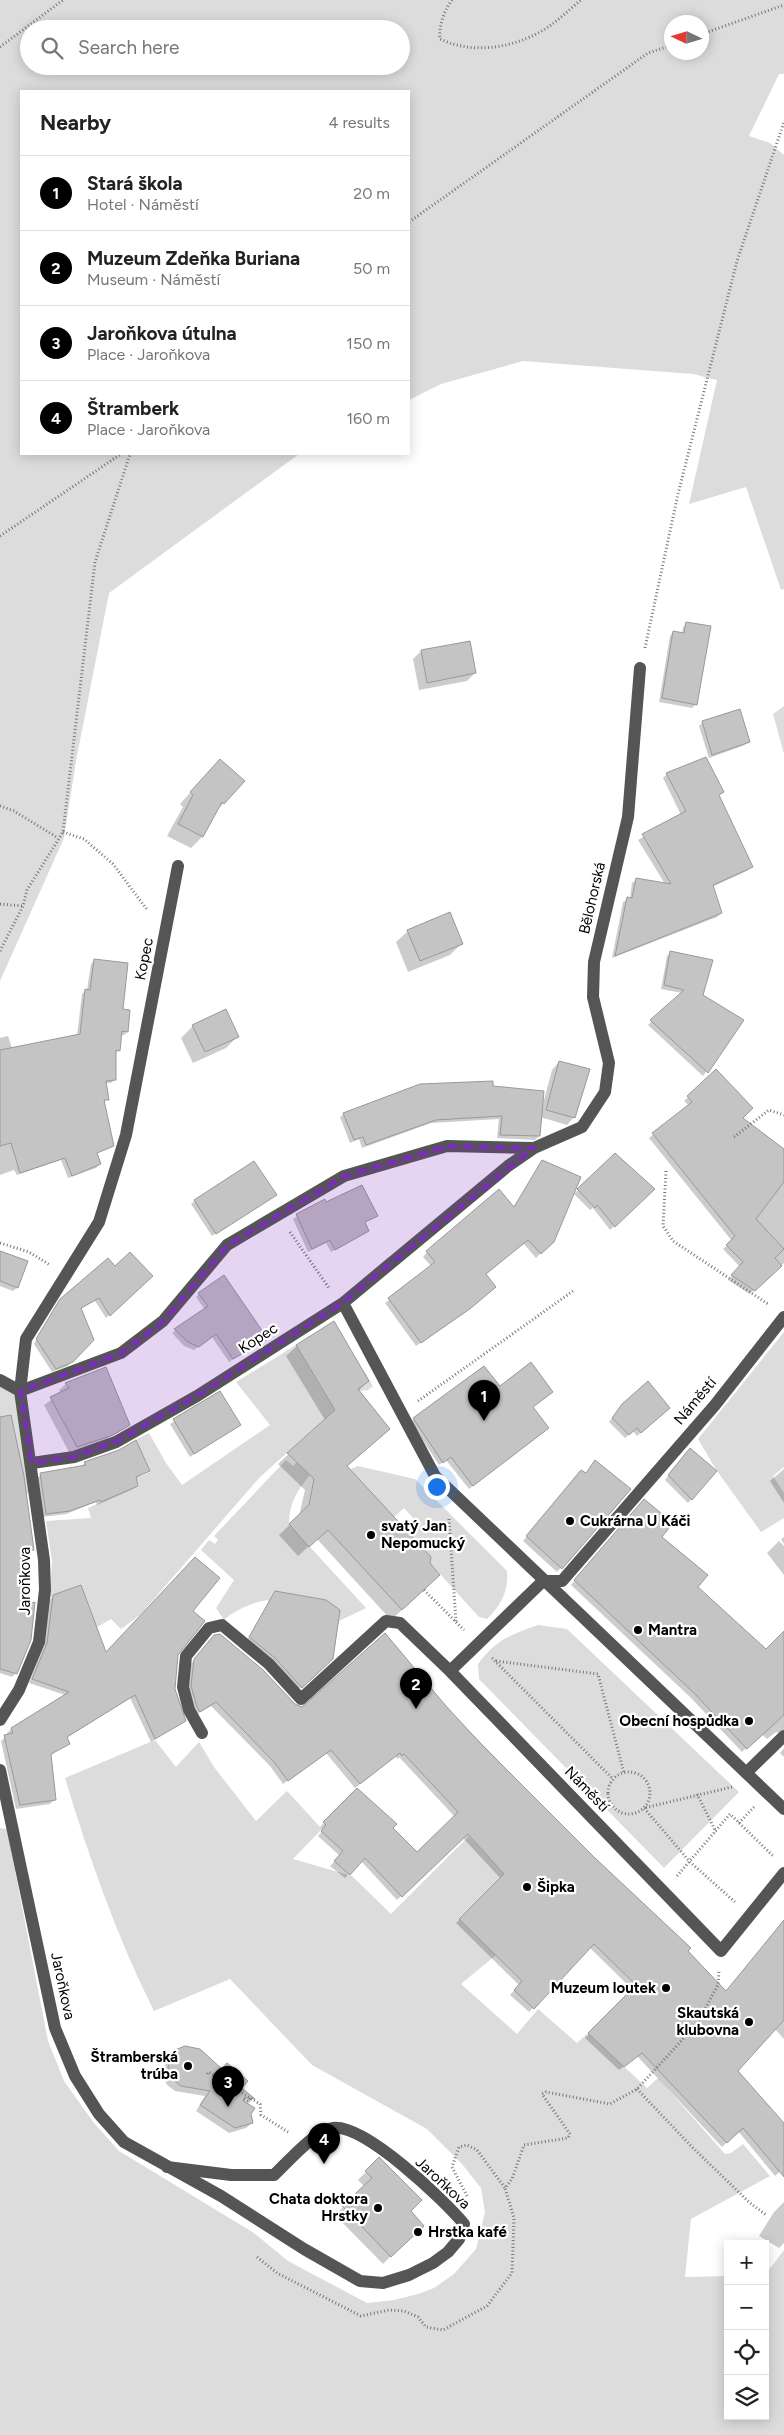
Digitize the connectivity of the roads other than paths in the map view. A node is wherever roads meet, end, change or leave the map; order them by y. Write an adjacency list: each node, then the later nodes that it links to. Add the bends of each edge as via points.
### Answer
1 (640, 668): 3 (street, Bělohorská, via 628,817 594,962 593,997 610,1063 605,1092)
2 (178, 866): 8 (street, Kopec, via 126,1135 99,1222 26,1339)
3 (582, 1128): 4 (street, Kopec)
4 (534, 1148): 5 (street, Kopec); 8 (street, Kopec, via 447,1146 344,1176 227,1244 163,1321 121,1353)
5 (343, 1303): 9 (street, Kopec, via 197,1396 116,1442 74,1457); 10 (street, via 435,1476)
6 (780, 1312): 10 (street, Náměstí, via 715,1404 562,1581)
7 (0, 1380): 8 (street)
8 (20, 1391): 9 (street, Kopec)
9 (32, 1463): 12 (street, Jaroňkova, via 44,1560 39,1642 19,1690)
10 (543, 1581): 11 (street); 16 (street)
11 (450, 1671): 13 (street, Náměstí, via 400,1623 386,1621 301,1699 269,1664 222,1625 209,1628 186,1656 183,1687 189,1710); 18 (street, Náměstí, via 721,1951)
12 (0, 1720)
13 (202, 1734)
14 (784, 1736): 16 (street)
15 (0, 1770): 19 (street, Jaroňkova, via 55,2028 75,2076 99,2114 124,2142)
16 (746, 1773): 17 (street)
17 (784, 1809)
18 (781, 1868)
19 (167, 2167): 19 (street, Jaroňkova, via 360,2281 383,2283 432,2263 459,2239 464,2224 449,2206 384,2150 365,2138 334,2128 321,2132 274,2175 231,2175)

